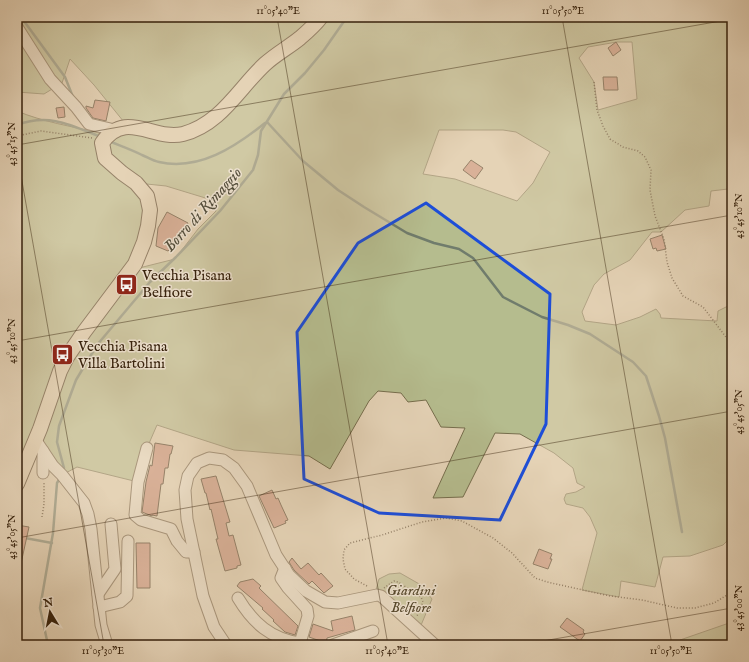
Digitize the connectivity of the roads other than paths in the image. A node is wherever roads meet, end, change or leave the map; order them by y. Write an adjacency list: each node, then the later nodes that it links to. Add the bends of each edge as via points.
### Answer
1 (321, 17): 3 (main road, via 300,38 265,64 212,120 196,129 168,135 140,128)
2 (17, 27): 3 (street, via 50,79 89,124)
3 (114, 130): 4 (main road, via 102,143 105,158 136,183 147,196 150,210 144,242 135,264 67,357)
4 (35, 439): 6 (main road); 7 (street)
5 (147, 448): 11 (street, via 138,482 135,515 141,520 171,529 186,552)
6 (29, 455): 7 (street); 8 (main road)
7 (46, 463): 13 (street, via 84,503 91,529)
8 (17, 484)
9 (111, 524): 13 (street, via 115,569)
10 (128, 541): 15 (street, via 127,596 120,602)
11 (194, 552): 12 (street, via 187,519 185,490 188,476 197,463 209,458 224,460 234,468 247,486 276,555); 19 (street, via 214,627)
12 (285, 568): 17 (street, via 281,578 307,609); 21 (street, via 306,591 325,602 338,603 381,596)
13 (98, 594): 15 (street)
14 (238, 598): 17 (street, via 247,613 272,634 287,641)
15 (99, 607): 18 (street)
16 (373, 631): 20 (street)
17 (303, 644)
18 (107, 645)
19 (226, 645)
20 (333, 645)
21 (435, 645)

